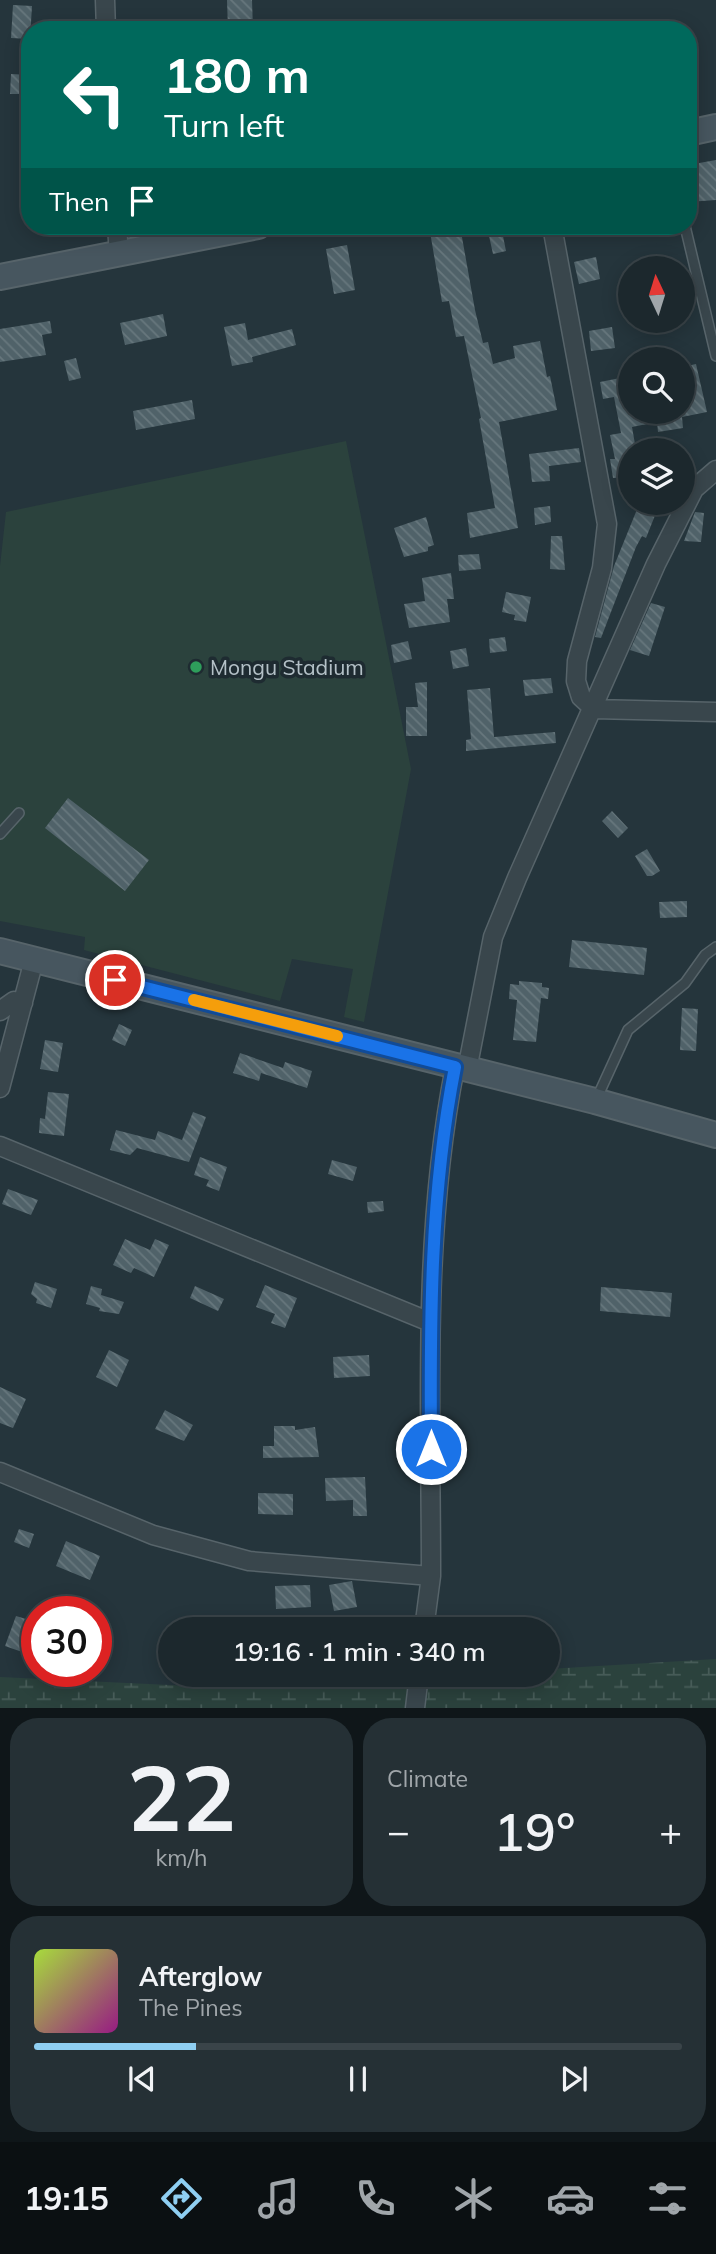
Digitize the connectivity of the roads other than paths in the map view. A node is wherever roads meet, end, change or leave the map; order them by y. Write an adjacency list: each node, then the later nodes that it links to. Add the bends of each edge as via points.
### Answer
1 (105, 0): 2 (street)
2 (106, 21)
3 (716, 127): 4 (street)
4 (697, 131)
5 (118, 235): 9 (street)
6 (215, 235): 9 (street)
7 (554, 235): 13 (street, via 607,524 602,568 577,671 581,697)
8 (687, 235): 11 (lane)
9 (119, 255): 10 (street)
10 (0, 277)
11 (716, 356)
12 (716, 470): 13 (street, via 694,489 681,513)
13 (594, 709): 14 (street); 22 (street, via 493,937)
14 (716, 712)
15 (19, 813): 16 (lane)
16 (0, 834)
17 (716, 947): 24 (lane, via 685,983 628,1030)
18 (0, 951): 19 (street)
19 (34, 960): 20 (street); 22 (street)
20 (23, 1003): 21 (street, via 14,1001); 23 (street)
21 (0, 1011)
22 (461, 1068): 24 (street); 27 (street, via 438,1166)
23 (0, 1088)
24 (595, 1101): 25 (street)
25 (716, 1135)
26 (0, 1146): 27 (street)
27 (430, 1322): 29 (street)
28 (0, 1472): 29 (street, via 153,1535 248,1561)
29 (431, 1576): 30 (street)
30 (426, 1617)
31 (418, 1687): 32 (street)
32 (415, 1708)

